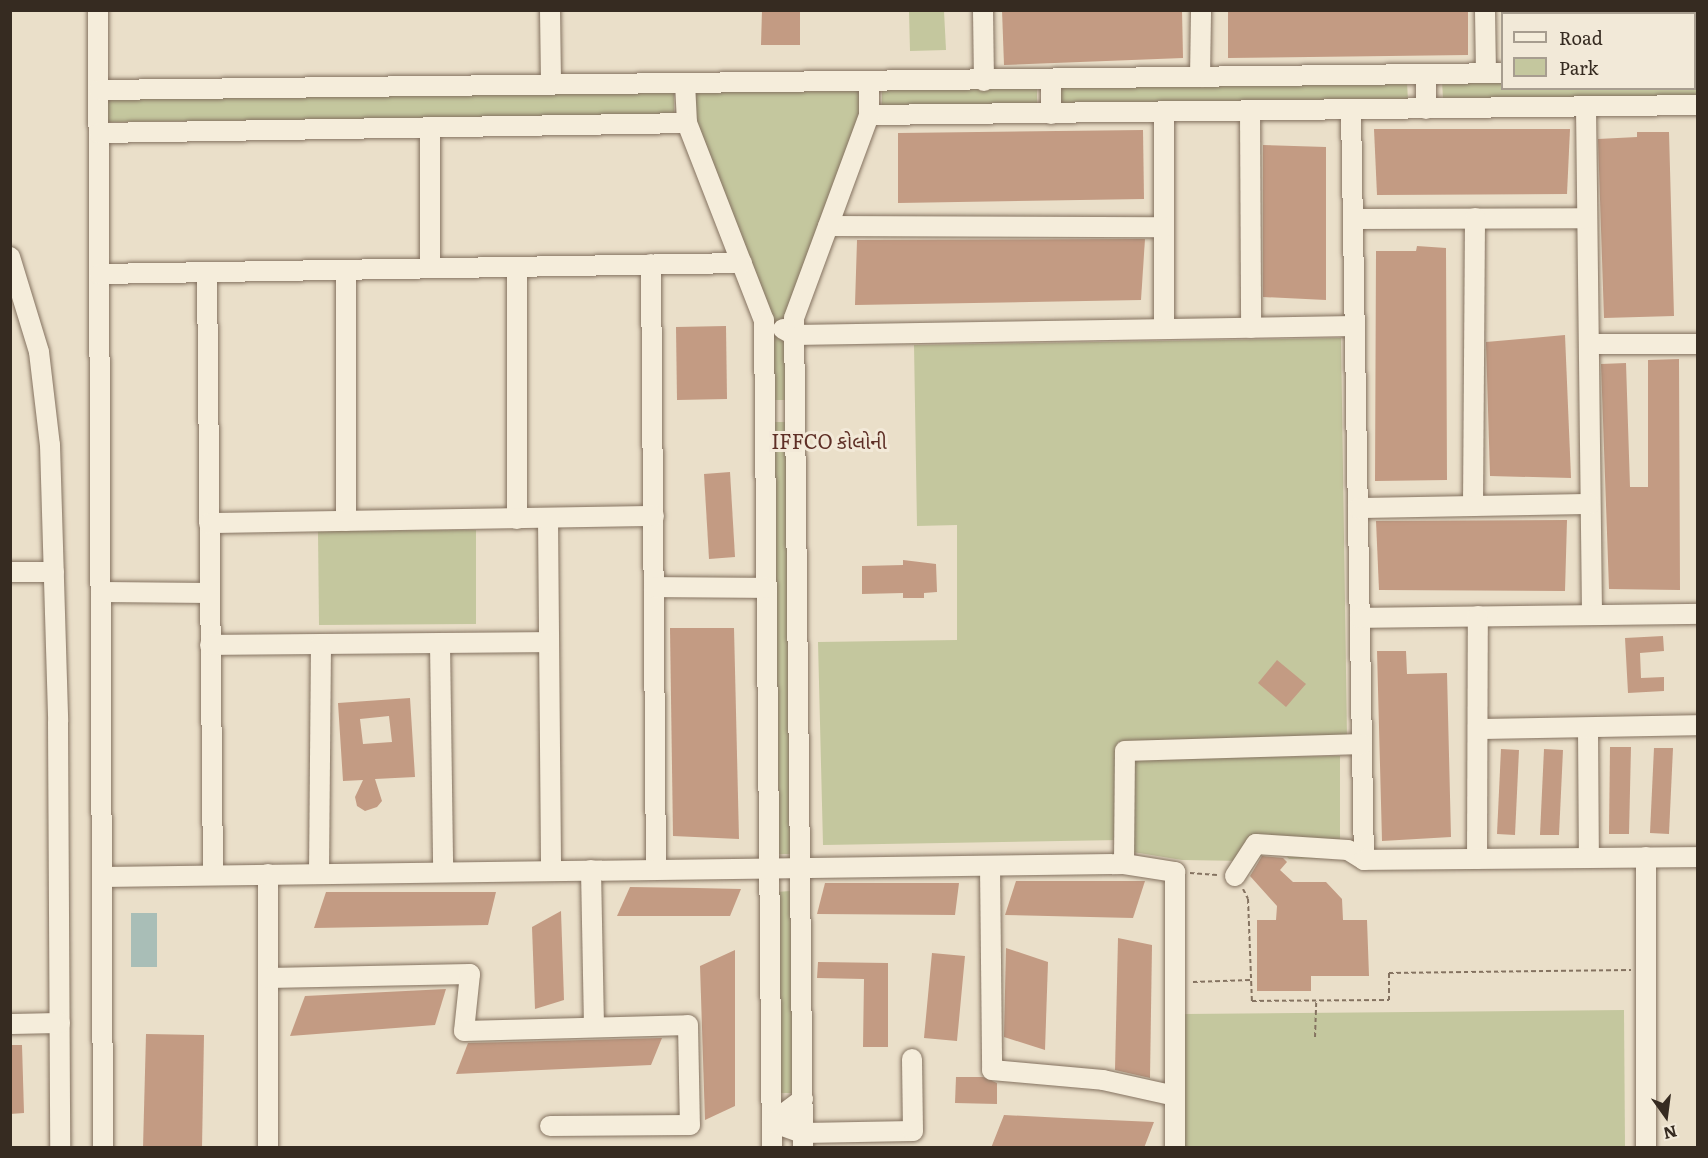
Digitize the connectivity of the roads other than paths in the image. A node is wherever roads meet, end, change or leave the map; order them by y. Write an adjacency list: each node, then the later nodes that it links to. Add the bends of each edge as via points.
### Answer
1 (98, 10): 14 (street)
2 (550, 10): 13 (street)
3 (983, 10): 10 (street)
4 (1201, 10): 8 (street)
5 (1485, 10): 6 (street)
6 (1494, 73): 7 (street)
7 (1426, 74): 8 (street); 17 (street)
8 (1200, 77): 9 (street)
9 (1051, 80): 10 (street); 21 (street)
10 (984, 81): 12 (street)
11 (685, 83): 12 (street); 13 (street); 23 (street)
12 (869, 83): 22 (street)
13 (551, 84): 14 (street)
14 (99, 90): 25 (street)
15 (1698, 105): 16 (street)
16 (1586, 107): 17 (street); 27 (street)
17 (1426, 110): 18 (street)
18 (1351, 111): 19 (street); 28 (street)
19 (1250, 112): 20 (street); 41 (street)
20 (1164, 113): 21 (street); 30 (street)
21 (1051, 114): 22 (street)
22 (869, 115): 29 (street)
23 (687, 123): 24 (street); 32 (street)
24 (430, 127): 25 (street); 35 (street)
25 (99, 133): 38 (street)
26 (1475, 218): 27 (street); 28 (street); 49 (street)
27 (1587, 218): 44 (street)
28 (1353, 219): 40 (street)
29 (828, 226): 30 (street); 43 (street, via 794,318)
30 (1164, 227): 42 (street)
31 (10, 256): 57 (street, via 39,352 50,445)
32 (742, 262): 33 (street); 39 (street)
33 (651, 264): 34 (street); 51 (street)
34 (517, 267): 35 (street); 53 (street)
35 (430, 268): 36 (street)
36 (346, 270): 37 (street); 54 (street)
37 (207, 272): 38 (street); 55 (street)
38 (99, 274): 60 (street)
39 (764, 320): 43 (street); 47 (street)
40 (1355, 326): 41 (street); 50 (street)
41 (1251, 328): 42 (street)
42 (1164, 329): 43 (street)
43 (794, 335): 46 (street)
44 (1588, 344): 45 (street); 48 (street)
45 (1698, 344)
46 (795, 411): 47 (street); 81 (street)
47 (765, 412): 59 (street)
48 (1590, 504): 49 (street); 63 (street)
49 (1473, 506): 50 (street)
50 (1358, 508): 65 (street)
51 (654, 516): 52 (street); 58 (street)
52 (548, 518): 53 (street); 66 (street)
53 (518, 519): 54 (street)
54 (346, 521): 55 (street)
55 (209, 523): 61 (street)
56 (10, 572): 57 (street)
57 (54, 572): 93 (street)
58 (654, 587): 59 (street); 83 (street)
59 (767, 588): 82 (street)
60 (101, 592): 61 (street); 91 (street)
61 (210, 593): 69 (street)
62 (1698, 614): 63 (street)
63 (1592, 615): 64 (street)
64 (1478, 616): 65 (street); 72 (street)
65 (1360, 618): 73 (street)
66 (549, 642): 67 (street); 85 (street)
67 (440, 643): 68 (street); 86 (street)
68 (321, 644): 69 (street); 88 (street)
69 (210, 645): 89 (street)
70 (1698, 725): 71 (street)
71 (1588, 728): 72 (street); 76 (street)
72 (1478, 729): 77 (street)
73 (1362, 744): 78 (street); 79 (street, via 1125,751)
74 (1646, 857): 75 (street); 76 (street); 107 (street)
75 (1698, 857)
76 (1589, 858): 77 (street)
77 (1477, 859): 78 (street)
78 (1364, 860): 90 (street, via 1348,850 1256,844)
79 (1124, 864): 80 (street); 97 (street, via 1175,872)
80 (990, 866): 81 (street); 97 (street, via 992,1070 1103,1080)
81 (800, 867): 82 (street); 98 (street)
82 (770, 868): 83 (street); 99 (street)
83 (657, 869): 84 (street)
84 (591, 870): 85 (street); 95 (street)
85 (551, 871): 86 (street)
86 (444, 872): 88 (street)
87 (267, 874): 88 (street); 89 (street); 92 (street)
88 (319, 874)
89 (213, 875): 91 (street)
90 (1235, 876)
91 (102, 877): 103 (street)
92 (268, 978): 95 (street, via 470,974 464,1031); 104 (street)
93 (60, 1023): 94 (street); 102 (street)
94 (10, 1024)
95 (594, 1027): 100 (street, via 688,1025 690,1125)
96 (912, 1059): 101 (street, via 913,1131)
97 (1175, 1096): 106 (street)
98 (803, 1099): 99 (street); 101 (street)
99 (772, 1122): 101 (street); 105 (street)
100 (550, 1126)
101 (803, 1140)
102 (60, 1148)
103 (103, 1148)
104 (268, 1148)
105 (772, 1148)
106 (1175, 1148)
107 (1646, 1148)

